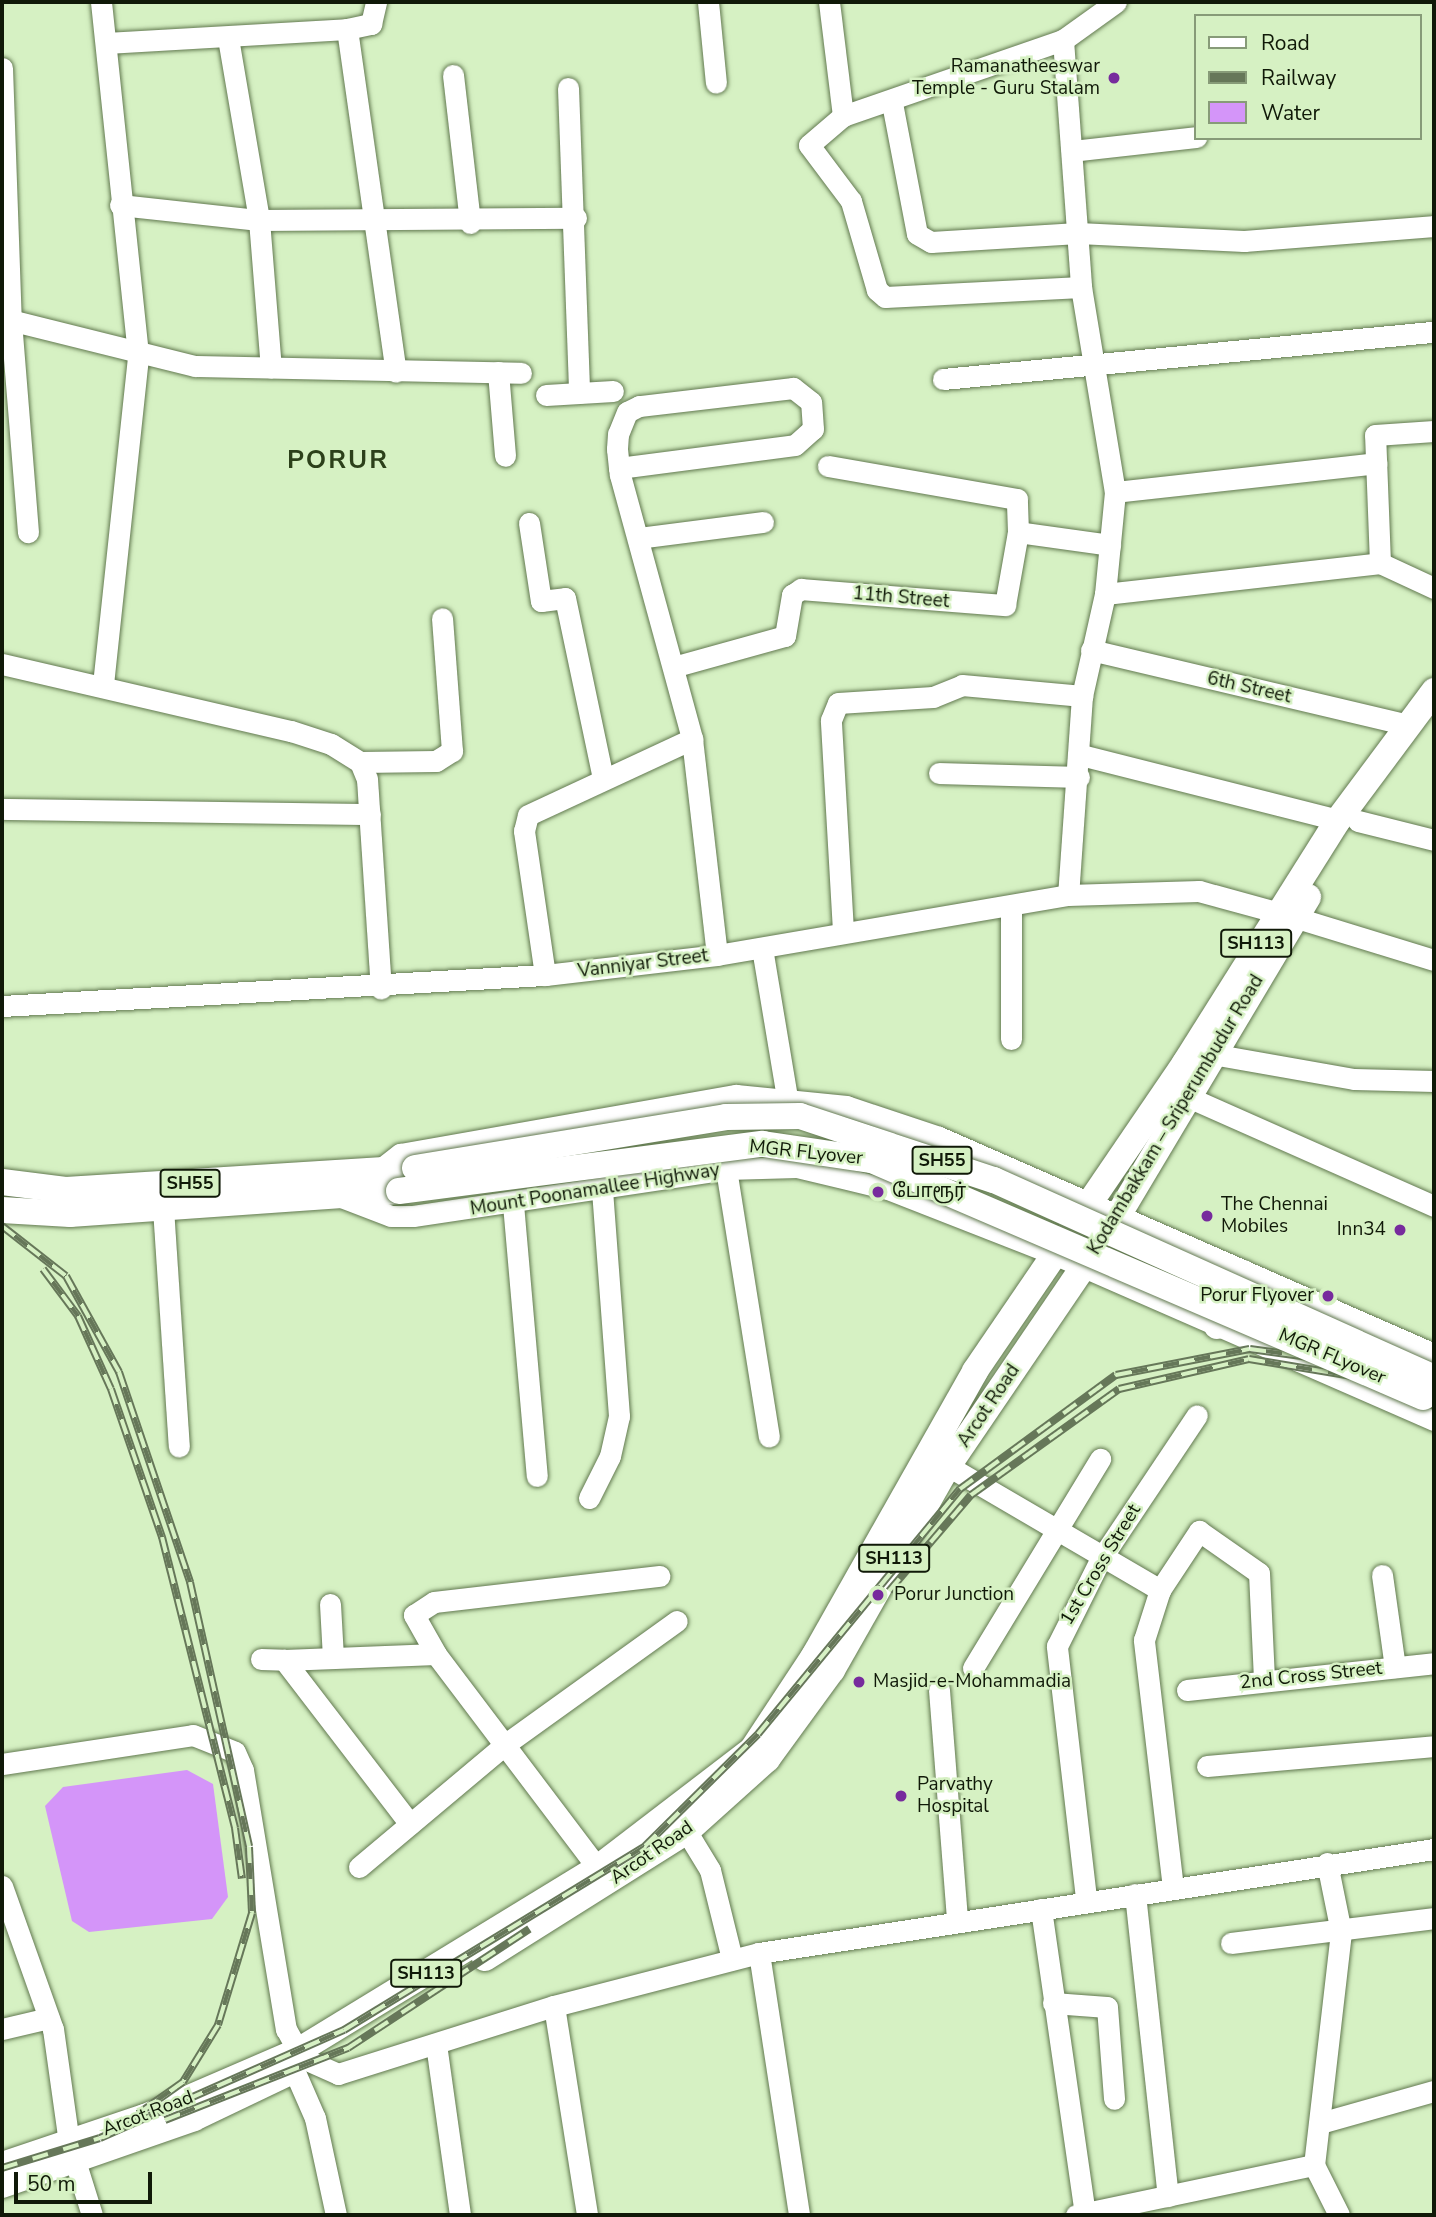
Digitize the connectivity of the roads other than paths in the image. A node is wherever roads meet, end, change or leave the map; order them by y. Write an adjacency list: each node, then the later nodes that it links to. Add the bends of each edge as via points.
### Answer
1 (101, 2): 9 (street)
2 (376, 2): 6 (street, via 371,24)
3 (708, 2): 12 (street)
4 (829, 2): 15 (street)
5 (1116, 2): 8 (street)
6 (347, 29): 7 (street); 21 (street)
7 (228, 38): 9 (street); 20 (street)
8 (1063, 40): 14 (street); 17 (street)
9 (106, 43): 18 (street)
10 (2, 68): 26 (street)
11 (453, 75): 22 (street)
12 (716, 83)
13 (568, 88): 19 (street)
14 (892, 103): 15 (street); 24 (street, via 923,239)
15 (843, 116): 25 (street, via 810,140 809,150 852,201 879,294 895,299)
16 (1194, 137): 17 (street)
17 (1072, 151): 24 (street)
18 (120, 205): 20 (street); 28 (street)
19 (576, 218): 22 (street); 36 (street)
20 (259, 220): 21 (street); 30 (street)
21 (378, 222): 22 (street); 31 (street)
22 (470, 223)
23 (1434, 226): 24 (street, via 1244,241)
24 (1078, 233): 25 (street)
25 (1081, 287): 29 (street)
26 (6, 319): 28 (street); 46 (street)
27 (1434, 332): 29 (street)
28 (138, 357): 30 (street); 57 (street)
29 (1092, 365): 34 (street); 43 (street)
30 (271, 368): 31 (street)
31 (396, 372): 32 (street)
32 (498, 372): 33 (street); 39 (street)
33 (521, 373)
34 (943, 379)
35 (613, 391): 36 (street)
36 (579, 393): 37 (street)
37 (546, 395)
38 (1434, 431): 40 (street, via 1375,435)
39 (505, 456)
40 (1376, 463): 43 (street); 50 (street)
41 (828, 466): 47 (street, via 1010,494 1020,505)
42 (620, 468): 42 (street, via 618,434 626,412 639,406 793,388 811,402 813,429 795,445); 48 (street)
43 (1115, 492): 49 (street)
44 (763, 522): 48 (street)
45 (529, 523): 66 (street, via 541,601 565,598)
46 (28, 532)
47 (1018, 532): 49 (street); 56 (street, 11th Street, via 1005,605 801,589 792,595 785,636)
48 (638, 538): 56 (street)
49 (1110, 545): 52 (street)
50 (1380, 563): 51 (street); 52 (street)
51 (1434, 588)
52 (1105, 594): 54 (street)
53 (442, 618): 63 (street, via 452,751 436,761)
54 (1091, 650): 59 (street); 61 (street, 6th Street)
55 (2, 664): 57 (street)
56 (673, 667): 62 (street)
57 (103, 685): 63 (street, via 290,731 331,744)
58 (1434, 691): 61 (main road, Kodambakkam – Sriperumbudur Road / SH113)
59 (1082, 696): 64 (street); 74 (street, via 962,685 933,697 838,704 831,720)
60 (1434, 719): 69 (main road, Kodambakkam – Sriperumbudur Road / SH113)
61 (1408, 725): 69 (main road, Kodambakkam – Sriperumbudur Road / SH113)
62 (692, 739): 66 (street); 76 (street)
63 (360, 762): 68 (street)
64 (1080, 766): 65 (street); 69 (street); 71 (street)
65 (939, 773)
66 (603, 778): 78 (street, via 534,809 525,822)
67 (2, 809): 68 (street)
68 (370, 814): 79 (street)
69 (1348, 820): 70 (street); 73 (main road, Kodambakkam – Sriperumbudur Road / SH113)
70 (1434, 839)
71 (1068, 895): 72 (street, Vanniyar Street); 73 (street, Vanniyar Street, via 1209,892)
72 (1011, 906): 74 (street, Vanniyar Street); 81 (street)
73 (1285, 915): 77 (street, Vanniyar Street); 82 (main road, Kodambakkam – Sriperumbudur Road / SH113); 93 (main road, Kodambakkam – Sriperumbudur Road / SH113)
74 (843, 931): 75 (street, Vanniyar Street)
75 (762, 948): 76 (street, Vanniyar Street); 84 (street)
76 (716, 955): 78 (street, Vanniyar Street)
77 (1434, 960)
78 (545, 975): 79 (street, Vanniyar Street)
79 (381, 989): 80 (street, Vanniyar Street)
80 (2, 1006)
81 (1011, 1039)
82 (1212, 1054): 83 (street, via 1354,1079); 85 (main road, Kodambakkam – Sriperumbudur Road / SH113)
83 (1434, 1081)
84 (786, 1097): 86 (street, via 846,1106); 88 (street, via 690,1102 527,1136 400,1154)
85 (1188, 1097): 94 (street); 98 (main road, Kodambakkam – Sriperumbudur Road / SH113)
86 (975, 1153): 93 (street); 97 (street)
87 (726, 1170): 90 (street, Mount Poonamallee Highway); 97 (street, Mount Poonamallee Highway, via 797,1167 888,1189); 108 (street)
88 (378, 1171): 89 (main road, SH55, via 66,1190); 104 (main road, MGR FLyover / SH55, bridge, via 726,1117 800,1116 887,1139 994,1180)
89 (2, 1182)
90 (602, 1190): 92 (street, Mount Poonamallee Highway); 113 (street, via 619,1416 610,1456)
91 (341, 1197): 92 (street, Mount Poonamallee Highway, via 390,1216); 95 (main road, SH55); 105 (main road, MGR FLyover / SH55, bridge, via 683,1150 763,1144 872,1160)
92 (513, 1204): 112 (street)
93 (1091, 1204): 98 (street); 99 (main road, Kodambakkam – Sriperumbudur Road / SH113)
94 (1434, 1206)
95 (163, 1208): 96 (main road, SH55); 109 (street)
96 (2, 1210)
97 (948, 1212): 99 (street, Mount Poonamallee Highway)
98 (1116, 1219): 100 (main road, Kodambakkam – Sriperumbudur Road / SH113); 101 (street)
99 (1056, 1255): 100 (street, Mount Poonamallee Highway); 135 (main road, Arcot Road / SH113, via 918,1465 786,1704 752,1750)
100 (1083, 1269): 102 (street, Mount Poonamallee Highway); 111 (main road, Arcot Road / SH113)
101 (1243, 1273): 102 (main road); 103 (street)
102 (1217, 1326): 107 (street, Mount Poonamallee Highway)
103 (1434, 1354)
104 (1434, 1378)
105 (1434, 1402)
106 (1197, 1415): 115 (street, 1st Cross Street)
107 (1434, 1420)
108 (769, 1437)
109 (179, 1446)
110 (1100, 1459): 114 (street)
111 (948, 1466): 114 (street); 135 (main road, Arcot Road / SH113, via 806,1708 767,1759)
112 (537, 1476)
113 (589, 1498)
114 (1053, 1531): 115 (street); 127 (street)
115 (1100, 1560): 118 (street); 144 (street, 1st Cross Street, via 1057,1646)
116 (1382, 1575): 126 (street)
117 (660, 1576): 121 (street, via 422,1605 415,1620)
118 (1160, 1590): 128 (street, via 1199,1531 1259,1573); 142 (street, via 1143,1649)
119 (330, 1604): 122 (street)
120 (677, 1621): 131 (street)
121 (436, 1654): 122 (street); 131 (street)
122 (333, 1658): 124 (street)
123 (261, 1659): 124 (street)
124 (284, 1660): 136 (street)
125 (1434, 1663): 126 (street, 2nd Cross Street)
126 (1395, 1667): 128 (street, 2nd Cross Street)
127 (973, 1668)
128 (1264, 1681): 129 (street, 2nd Cross Street)
129 (1187, 1689)
130 (939, 1690): 147 (street)
131 (507, 1743): 136 (street); 140 (street)
132 (1434, 1746): 134 (street)
133 (2, 1764): 157 (street, via 193,1735 234,1752 243,1770 286,2029)
134 (1207, 1766)
135 (681, 1822): 140 (main road, Arcot Road / SH113); 151 (street, via 710,1870)
136 (410, 1824): 139 (street)
137 (1434, 1849): 138 (street)
138 (1327, 1863): 142 (street); 148 (street)
139 (359, 1867)
140 (604, 1876): 157 (main road, Arcot Road / SH113)
141 (2, 1886): 154 (street)
142 (1173, 1888): 143 (street)
143 (1135, 1894): 144 (street); 165 (street)
144 (1086, 1898): 145 (street)
145 (1041, 1909): 147 (street); 152 (street)
146 (1434, 1918): 148 (street)
147 (957, 1921): 150 (street)
148 (1341, 1932): 149 (street); 160 (street)
149 (1231, 1943)
150 (758, 1953): 151 (street); 171 (street)
151 (732, 1959): 153 (street)
152 (1052, 2003): 159 (street, via 1107,2007); 166 (street)
153 (554, 2006): 156 (street); 170 (street)
154 (49, 2018): 155 (street); 161 (street)
155 (2, 2029)
156 (436, 2044): 157 (street, via 334,2075); 169 (street)
157 (300, 2061): 161 (main road, Arcot Road / SH113); 168 (street)
158 (1434, 2091): 160 (street)
159 (1114, 2099)
160 (1320, 2123): 163 (street)
161 (72, 2154): 162 (main road, Arcot Road / SH113); 164 (main road, Arcot Road / SH113); 167 (street)
162 (2, 2165)
163 (1314, 2165): 165 (street); 172 (street)
164 (2, 2185)
165 (1168, 2196): 166 (street)
166 (1081, 2214)
167 (92, 2215)
168 (336, 2215)
169 (460, 2215)
170 (587, 2215)
171 (799, 2215)
172 (1339, 2215)

